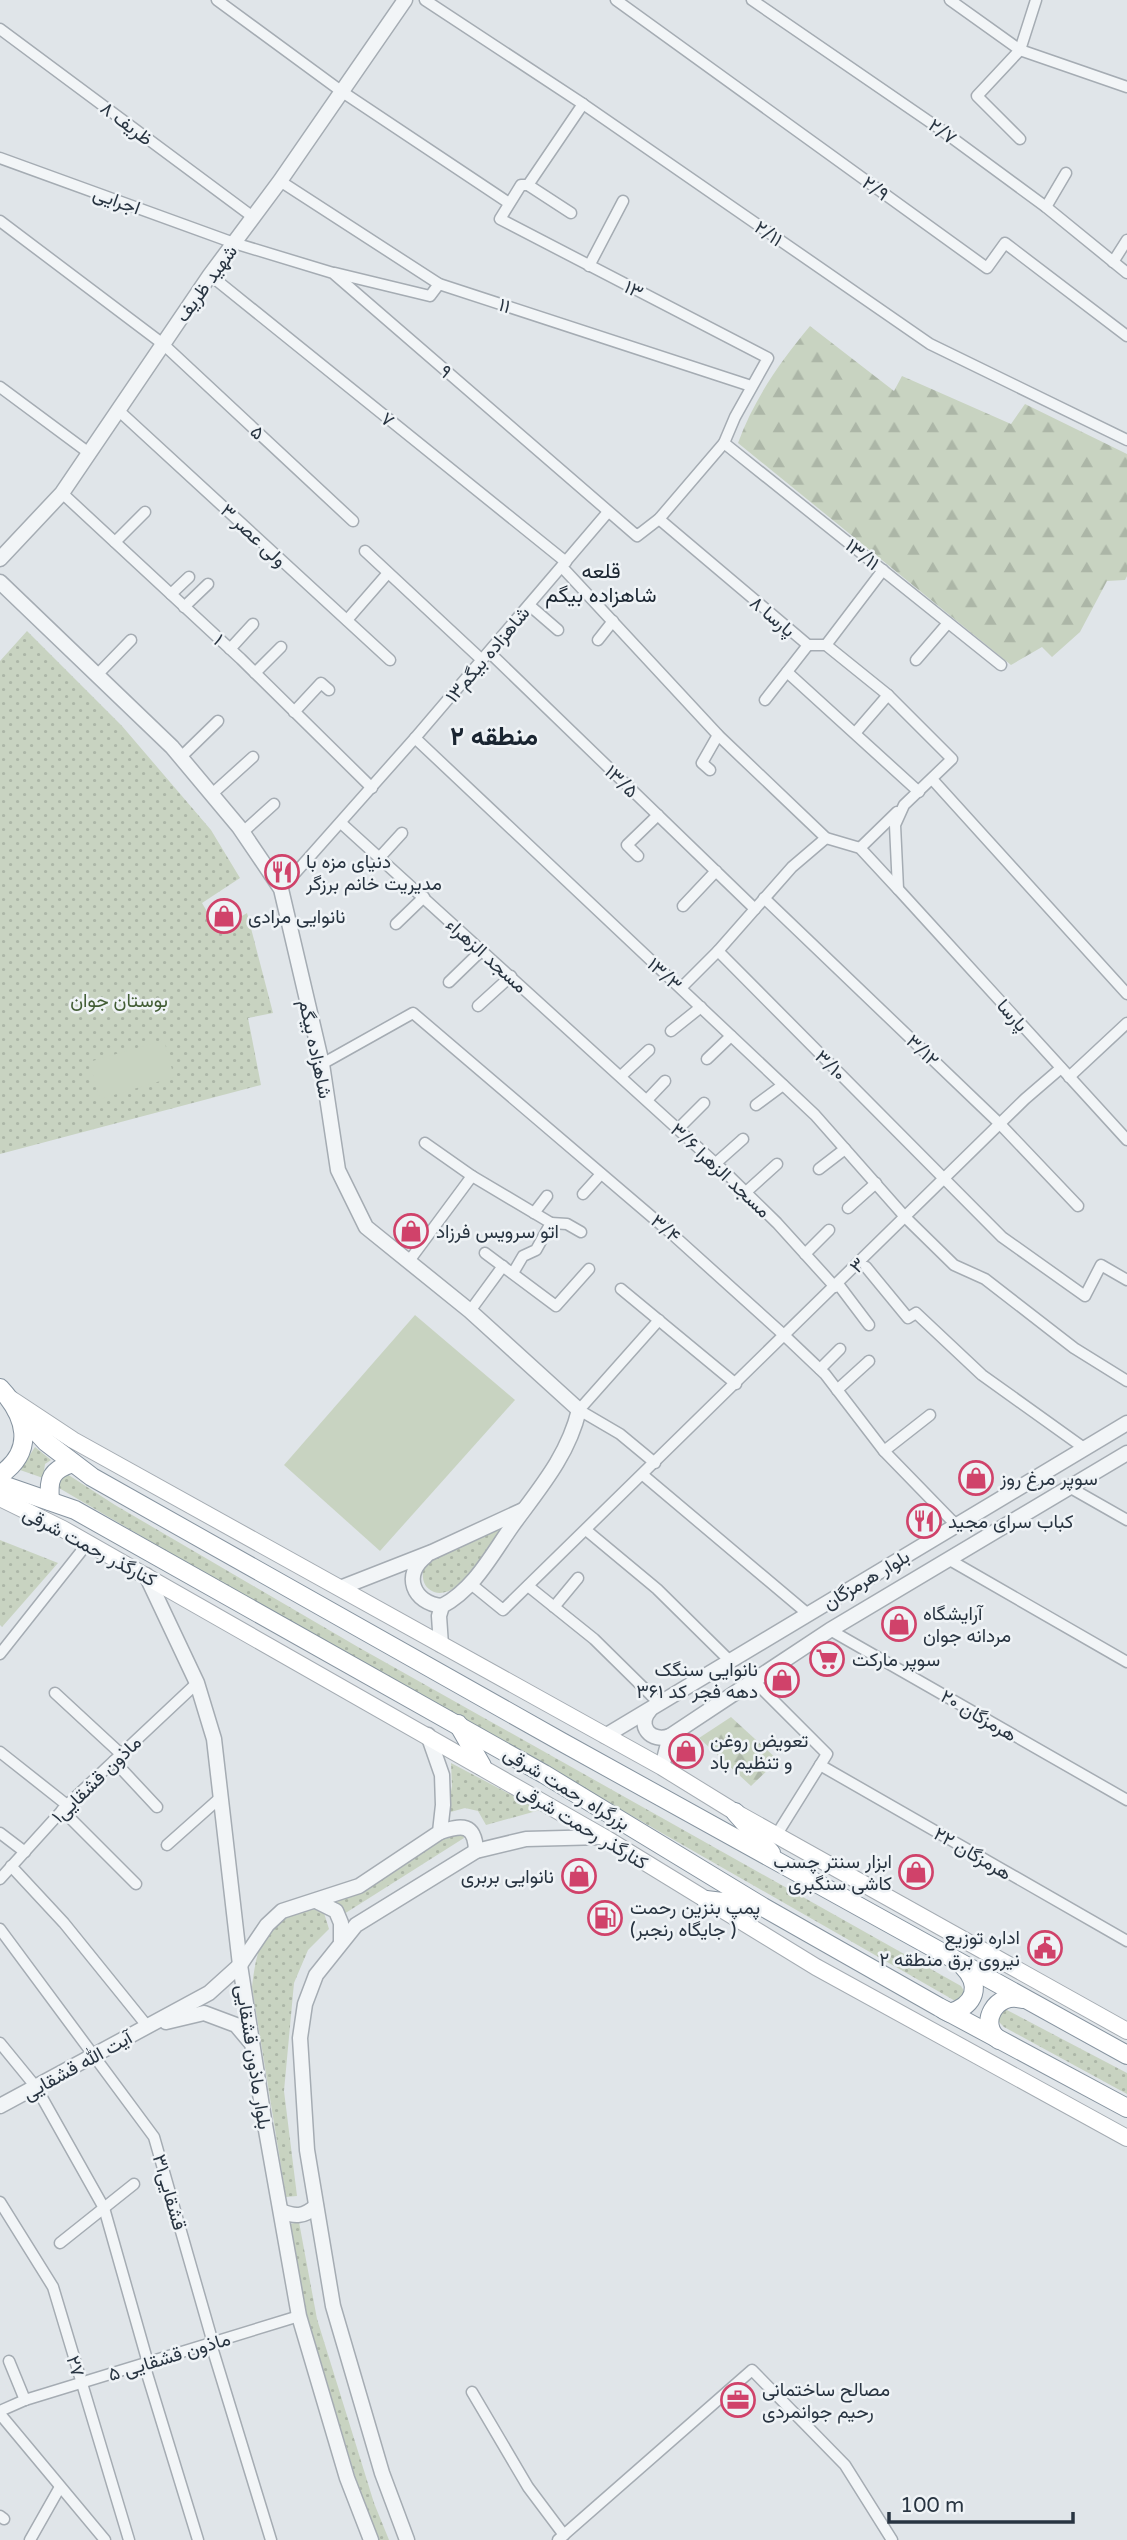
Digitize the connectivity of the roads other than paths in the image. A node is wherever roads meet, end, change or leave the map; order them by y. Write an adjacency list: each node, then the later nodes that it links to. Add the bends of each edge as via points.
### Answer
1 (217, 0): 11 (street)
2 (405, 0): 11 (street, شهید ظریف)
3 (425, 0): 12 (street, ۲/۱۱)
4 (616, 0): 32 (street, ۲/۹, via 987,268 1006,243)
5 (752, 0): 20 (street, ۲/۷)
6 (950, 0): 9 (street)
7 (1036, 0): 9 (street)
8 (0, 29): 22 (street, ظریف ۸)
9 (1020, 50): 10 (street); 13 (street, via 977,96)
10 (1127, 87)
11 (341, 91): 16 (street, شهید ظریف); 19 (street)
12 (583, 104): 17 (street); 37 (street, ۲/۱۱, via 930,344)
13 (1020, 139)
14 (0, 158): 25 (street, اجرایی)
15 (1066, 173): 20 (street)
16 (280, 181): 22 (street, شهید ظریف); 31 (street, ۱۱)
17 (528, 185): 19 (street, via 521,185); 21 (street)
18 (623, 201): 27 (street)
19 (509, 203): 27 (street, ۱۳, via 500,219)
20 (1046, 207): 26 (street, ۲/۷)
21 (571, 213)
22 (253, 217): 25 (street, شهید ظریف)
23 (0, 221): 33 (street, ۵)
24 (1127, 240): 26 (street)
25 (234, 243): 28 (street, ۹); 30 (street, شهید ظریف)
26 (1113, 261): 29 (street, ۲/۷)
27 (589, 266): 34 (street, ۱۳, via 768,358)
28 (333, 273): 31 (street, via 430,296); 42 (street, ۹)
29 (1127, 273)
30 (210, 275): 33 (street, شهید ظریف); 48 (street, ۷)
31 (439, 284): 34 (street, ۱۱)
32 (1127, 336)
33 (163, 344): 36 (street, شهید ظریف); 44 (street, ۵)
34 (751, 386): 38 (street)
35 (0, 387): 39 (street)
36 (118, 410): 39 (street, شهید ظریف); 57 (street, ولی عصر ۳)
37 (1127, 440)
38 (724, 443): 43 (street); 49 (street, ۱۳/۱۱)
39 (89, 453): 40 (street, شهید ظریف)
40 (62, 493): 45 (street, ۱); 47 (street, شهید ظریف)
41 (145, 512): 45 (street)
42 (608, 512): 43 (street, ۹, via 637,536); 48 (street, شاهزاده بیگم۱۳)
43 (659, 519): 64 (street, ۸ پارسا)
44 (353, 521)
45 (115, 542): 54 (street, ۱)
46 (365, 551): 50 (street, ۱۳/۵)
47 (0, 559)
48 (564, 564): 55 (street, شاهزاده بیگم۱۳); 58 (street, ۷)
49 (883, 570): 59 (street, ۱۳/۱۱); 65 (street)
50 (388, 573): 57 (street); 68 (street, ۱۳/۵)
51 (189, 577): 54 (street)
52 (0, 582): 74 (street, شاهزاده بیگم)
53 (208, 584): 56 (street)
54 (171, 594): 56 (street, ۱)
55 (529, 605): 61 (street); 68 (street, شاهزاده بیگم۱۳)
56 (184, 607): 67 (street, ۱)
57 (347, 620): 69 (street, ولی عصر ۳)
58 (613, 621): 63 (street); 81 (street, ۷)
59 (948, 623): 70 (street); 71 (street, ۱۳/۱۱)
60 (253, 624): 67 (street)
61 (558, 630)
62 (131, 640): 74 (street)
63 (598, 640)
64 (808, 645): 65 (street, ۸ پارسا); 72 (street)
65 (826, 645): 76 (street)
66 (281, 647): 73 (street)
67 (230, 649): 73 (street, ۱)
68 (486, 656): 82 (street, شاهزاده بیگم۱۳); 92 (street, ۱۳/۵)
69 (390, 660)
70 (916, 660)
71 (1001, 665)
72 (787, 672): 77 (street); 80 (street)
73 (255, 673): 78 (street, ۱)
74 (97, 675): 83 (street, شاهزاده بیگم)
75 (329, 690): 78 (street, via 321,683)
76 (887, 695): 80 (street); 86 (street, via 952,759)
77 (765, 699)
78 (294, 712): 87 (street, ۱)
79 (218, 721): 83 (street)
80 (856, 732): 88 (street)
81 (718, 734): 85 (street, via 702,763); 96 (street, ۷)
82 (415, 738): 87 (street, شاهزاده بیگم۱۳); 112 (street, ۱۳/۳)
83 (181, 757): 89 (street, شاهزاده بیگم)
84 (253, 757): 89 (street)
85 (710, 770)
86 (932, 779): 88 (street); 113 (street)
87 (372, 788): 93 (street, شاهزاده بیگم۱۳)
88 (919, 792): 91 (street)
89 (212, 794): 94 (street, شاهزاده بیگم)
90 (274, 804): 94 (street)
91 (904, 806): 97 (street); 102 (street, via 895,825)
92 (658, 815): 98 (street, via 627,845); 100 (street, ۱۳/۵)
93 (341, 823): 99 (street, مسجد الزهراء); 101 (street, شاهزاده بیگم۱۳)
94 (243, 832): 101 (street, شاهزاده بیگم)
95 (402, 833): 99 (street)
96 (826, 838): 97 (street); 104 (street)
97 (860, 848): 102 (street, پارسا)
98 (638, 856)
99 (380, 857): 103 (street, مسجد الزهراء)
100 (716, 871): 105 (street); 106 (street, ۱۳/۵)
101 (281, 889): 122 (street, شاهزاده بیگم)
102 (898, 889): 123 (street, پارسا)
103 (424, 897): 107 (street); 108 (street, مسجد الزهراء)
104 (764, 898): 106 (street); 130 (street, ۳/۱۲)
105 (683, 906)
106 (755, 909): 109 (street)
107 (396, 924)
108 (482, 950): 110 (street, مسجد الزهراء); 111 (street)
109 (718, 951): 112 (street); 141 (street, ۳/۱۰)
110 (510, 976): 114 (street); 120 (street, مسجد الزهراء)
111 (449, 982)
112 (681, 988): 115 (street, ۱۳/۳)
113 (1127, 994)
114 (478, 1006)
115 (701, 1007): 117 (street); 118 (street, ۱۳/۳)
116 (1127, 1023): 123 (street, ۳)
117 (670, 1031)
118 (731, 1035): 121 (street); 126 (street, ۱۳/۳)
119 (649, 1050): 124 (street)
120 (601, 1058): 124 (street, مسجد الزهرا ۳/۶)
121 (707, 1059)
122 (322, 1064): 139 (street, ۳/۴, via 413,1013); 155 (street, شاهزاده بیگم, via 338,1170 366,1227)
123 (1065, 1073): 130 (street, ۳, via 1026,1098); 133 (street, پارسا)
124 (621, 1076): 127 (street, مسجد الزهرا ۳/۶)
125 (665, 1081): 127 (street)
126 (783, 1085): 129 (street); 135 (street, ۱۳/۳)
127 (647, 1100): 131 (street, مسجد الزهرا ۳/۶)
128 (704, 1103): 131 (street)
129 (756, 1105)
130 (1000, 1124): 141 (street, ۳); 146 (street, ۳/۱۲)
131 (678, 1129): 136 (street, مسجد الزهرا ۳/۶)
132 (743, 1139): 136 (street)
133 (1127, 1140)
134 (425, 1143): 140 (street)
135 (845, 1149): 138 (street); 142 (street, ۱۳/۳)
136 (716, 1163): 143 (street, مسجد الزهرا ۳/۶)
137 (777, 1164): 143 (street)
138 (819, 1169)
139 (601, 1174): 144 (street); 165 (street, ۳/۴)
140 (472, 1176): 148 (street); 155 (street)
141 (944, 1180): 149 (street, ۳); 159 (street, ۳/۱۰, via 1002,1237 1085,1296 1101,1265)
142 (876, 1183): 147 (street); 149 (street, ۱۳/۳)
143 (746, 1192): 154 (street, مسجد الزهرا ۳/۶)
144 (583, 1194)
145 (547, 1196): 148 (street)
146 (1078, 1206)
147 (848, 1208)
148 (534, 1213): 150 (street)
149 (906, 1218): 160 (street, ۳); 169 (street, ۱۳/۳, via 954,1265 985,1279 1074,1348)
150 (551, 1223): 152 (street, via 567,1224); 158 (street, via 536,1250)
151 (829, 1230): 154 (street)
152 (581, 1232)
153 (485, 1253): 158 (street)
154 (805, 1254): 160 (street, مسجد الزهرا ۳/۶)
155 (409, 1261): 162 (street, شاهزاده بیگم)
156 (866, 1267): 176 (street, via 908,1318 916,1313 982,1375)
157 (589, 1269): 158 (street, via 556,1306)
158 (508, 1270): 162 (street)
159 (1127, 1280)
160 (836, 1286): 164 (street, مسجد الزهرا ۳/۶); 165 (street, ۳)
161 (621, 1289): 163 (street)
162 (470, 1311): 173 (street, شاهزاده بیگم)
163 (659, 1320): 170 (street); 173 (street)
164 (869, 1325)
165 (785, 1336): 168 (street, ۳/۴); 170 (street, ۳)
166 (840, 1349): 168 (street)
167 (869, 1361): 171 (street)
168 (820, 1369): 171 (street, ۳/۴)
169 (1127, 1381)
170 (736, 1384): 180 (street, ۳)
171 (837, 1390): 177 (street, ۳/۴)
172 (9, 1399): 179 (highway, بزرگراه رحمت شرقی, via 46,1442); 181 (highway, via 23,1426 23,1450); 198 (main road)
173 (579, 1410): 180 (street, via 620,1434); 187 (street, via 574,1433 558,1462)
174 (930, 1415): 177 (street)
175 (1127, 1423): 176 (street, بلوار هرمزگان)
176 (1084, 1448): 189 (street, بلوار هرمزگان)
177 (884, 1451): 189 (street, ۳/۴)
178 (1127, 1453): 184 (street, بلوار هرمزگان)
179 (73, 1463): 186 (highway, via 56,1471 51,1479); 232 (highway, بزرگراه رحمت شرقی)
180 (655, 1463): 182 (street, ۳)
181 (0, 1475)
182 (643, 1475): 190 (street, ۳); 201 (street)
183 (0, 1484): 186 (highway, بزرگراه رحمت شرقی)
184 (1069, 1488): 188 (street); 193 (street, بلوار هرمزگان)
185 (0, 1498): 191 (main road, کنارگذر رحمت شرقی)
186 (50, 1501): 211 (highway, بزرگراه رحمت شرقی, via 75,1510)
187 (524, 1509): 192 (street); 196 (street)
188 (1127, 1520)
189 (956, 1525): 201 (street, بلوار هرمزگان)
190 (586, 1530): 197 (street, ۳); 205 (street, via 657,1589)
191 (88, 1544): 194 (main road, کنارگذر رحمت شرقی); 204 (street)
192 (432, 1552): 198 (street); 199 (street, via 415,1566 413,1583 425,1602)
193 (948, 1559): 202 (street, بلوار هرمزگان); 206 (street)
194 (146, 1575): 208 (street, بلوار ماذون قشقایی); 212 (main road, کنارگذر رحمت شرقی)
195 (578, 1578): 200 (street)
196 (471, 1584): 197 (street, ۳, via 503,1610); 199 (street)
197 (528, 1586): 200 (street)
198 (340, 1588): 203 (main road)
199 (442, 1606): 203 (street)
200 (554, 1607): 210 (street, via 594,1639)
201 (808, 1614): 205 (street, بلوار هرمزگان)
202 (830, 1630): 207 (street, بلوار هرمزگان); 221 (street, هرمزگان ۲۰)
203 (441, 1645): 213 (main road)
204 (0, 1654)
205 (730, 1661): 210 (street, بلوار هرمزگان)
206 (1127, 1662)
207 (754, 1681): 214 (street, بلوار هرمزگان); 217 (street, via 827,1754)
208 (197, 1683): 216 (street, ماذون قشقایی۱); 220 (street, بلوار ماذون قشقایی, via 214,1739)
209 (55, 1693): 216 (street)
210 (655, 1706): 213 (street, بلوار هرمزگان); 214 (street, via 645,1715 646,1732 653,1738)
211 (458, 1724): 218 (highway); 238 (highway, بزرگراه رحمت شرقی)
212 (428, 1735): 218 (main road, کنارگذر رحمت شرقی); 225 (street, via 442,1775)
213 (606, 1736): 219 (main road)
214 (670, 1736): 219 (street)
215 (0, 1752): 222 (street)
216 (118, 1757): 222 (street, ماذون قشقایی۱); 223 (street)
217 (820, 1765): 227 (street); 241 (street, هرمزگان ۲۲)
218 (482, 1766): 228 (main road, کنارگذر رحمت شرقی)
219 (662, 1767): 224 (main road)
220 (222, 1797): 229 (street); 243 (street, بلوار ماذون قشقایی)
221 (1127, 1800)
222 (65, 1807): 231 (street, ماذون قشقایی۱); 235 (street)
223 (157, 1807)
224 (735, 1812): 227 (main road); 232 (highway)
225 (440, 1832): 230 (street, via 458,1826 470,1829 476,1837); 237 (street, via 359,1886)
226 (0, 1833): 231 (street)
227 (777, 1835): 247 (main road)
228 (603, 1837): 230 (street, بلوار ماذون قشقایی, via 526,1839); 236 (main road, کنارگذر رحمت شرقی)
229 (167, 1845)
230 (476, 1851): 240 (street, بلوار ماذون قشقایی, via 356,1925)
231 (24, 1852): 233 (street, ماذون قشقایی۱)
232 (780, 1864): 242 (highway, بزرگراه رحمت شرقی)
233 (11, 1866): 234 (street, ماذون قشقایی۱); 246 (street)
234 (0, 1879)
235 (136, 1884)
236 (706, 1899): 238 (highway); 256 (main road, کنارگذر رحمت شرقی, via 816,1967)
237 (316, 1901): 240 (street, via 335,1911 341,1923); 243 (street, via 282,1911)
238 (763, 1907): 245 (highway, بزرگراه رحمت شرقی)
239 (0, 1929): 252 (street, ۳۱قشقایی)
240 (341, 1941): 259 (street, بلوار ماذون قشقایی, via 316,1975 305,2004 300,2038 307,2150)
241 (1127, 1941)
242 (961, 1964): 244 (highway); 245 (highway, via 974,1986 972,1999 963,2009 950,2013)
243 (240, 1965): 246 (street, via 209,1993); 250 (street, بلوار ماذون قشقایی)
244 (1026, 2000): 249 (highway, via 1013,1996 992,2010 989,2023 993,2035); 251 (highway)
245 (939, 2007): 249 (highway, بزرگراه رحمت شرقی)
246 (148, 2027): 250 (street, via 204,2013 236,2025); 252 (street, آیت الله قشقایی)
247 (1127, 2031)
248 (0, 2043): 253 (street)
249 (1004, 2043): 255 (highway, بزرگراه رحمت شرقی)
250 (252, 2044): 261 (street, بلوار ماذون قشقایی)
251 (1127, 2055)
252 (94, 2056): 253 (street, آیت الله قشقایی); 264 (street, ۳۱قشقایی, via 154,2137)
253 (36, 2087): 254 (street, آیت الله قشقایی); 260 (street)
254 (2, 2108)
255 (1127, 2108)
256 (1127, 2138)
257 (134, 2184): 260 (street)
258 (0, 2202): 267 (street, ۲۷, via 53,2287)
259 (316, 2206): 261 (street, via 299,2216); 279 (street, بلوار ماذون قشقایی, via 336,2317)
260 (104, 2208): 262 (street); 266 (street)
261 (281, 2211): 263 (street, بلوار ماذون قشقایی)
262 (60, 2243)
263 (299, 2316): 264 (street, ماذون قشقایی ۵); 278 (street, بلوار ماذون قشقایی, via 347,2478)
264 (212, 2344): 266 (street, ماذون قشقایی ۵); 277 (street, ۳۱قشقایی)
265 (9, 2361): 269 (street)
266 (146, 2363): 267 (street, ماذون قشقایی ۵); 276 (street)
267 (81, 2383): 269 (street, ماذون قشقایی ۵); 275 (street, ۲۷)
268 (472, 2392): 272 (street)
269 (25, 2400): 270 (street, ماذون قشقایی ۵)
270 (2, 2419): 271 (street)
271 (60, 2487): 273 (street); 274 (street)
272 (561, 2538): 280 (street, via 752,2370 845,2465)
273 (31, 2540)
274 (105, 2540)
275 (128, 2540)
276 (198, 2540)
277 (271, 2540)
278 (371, 2540)
279 (407, 2540)
280 (892, 2540)

